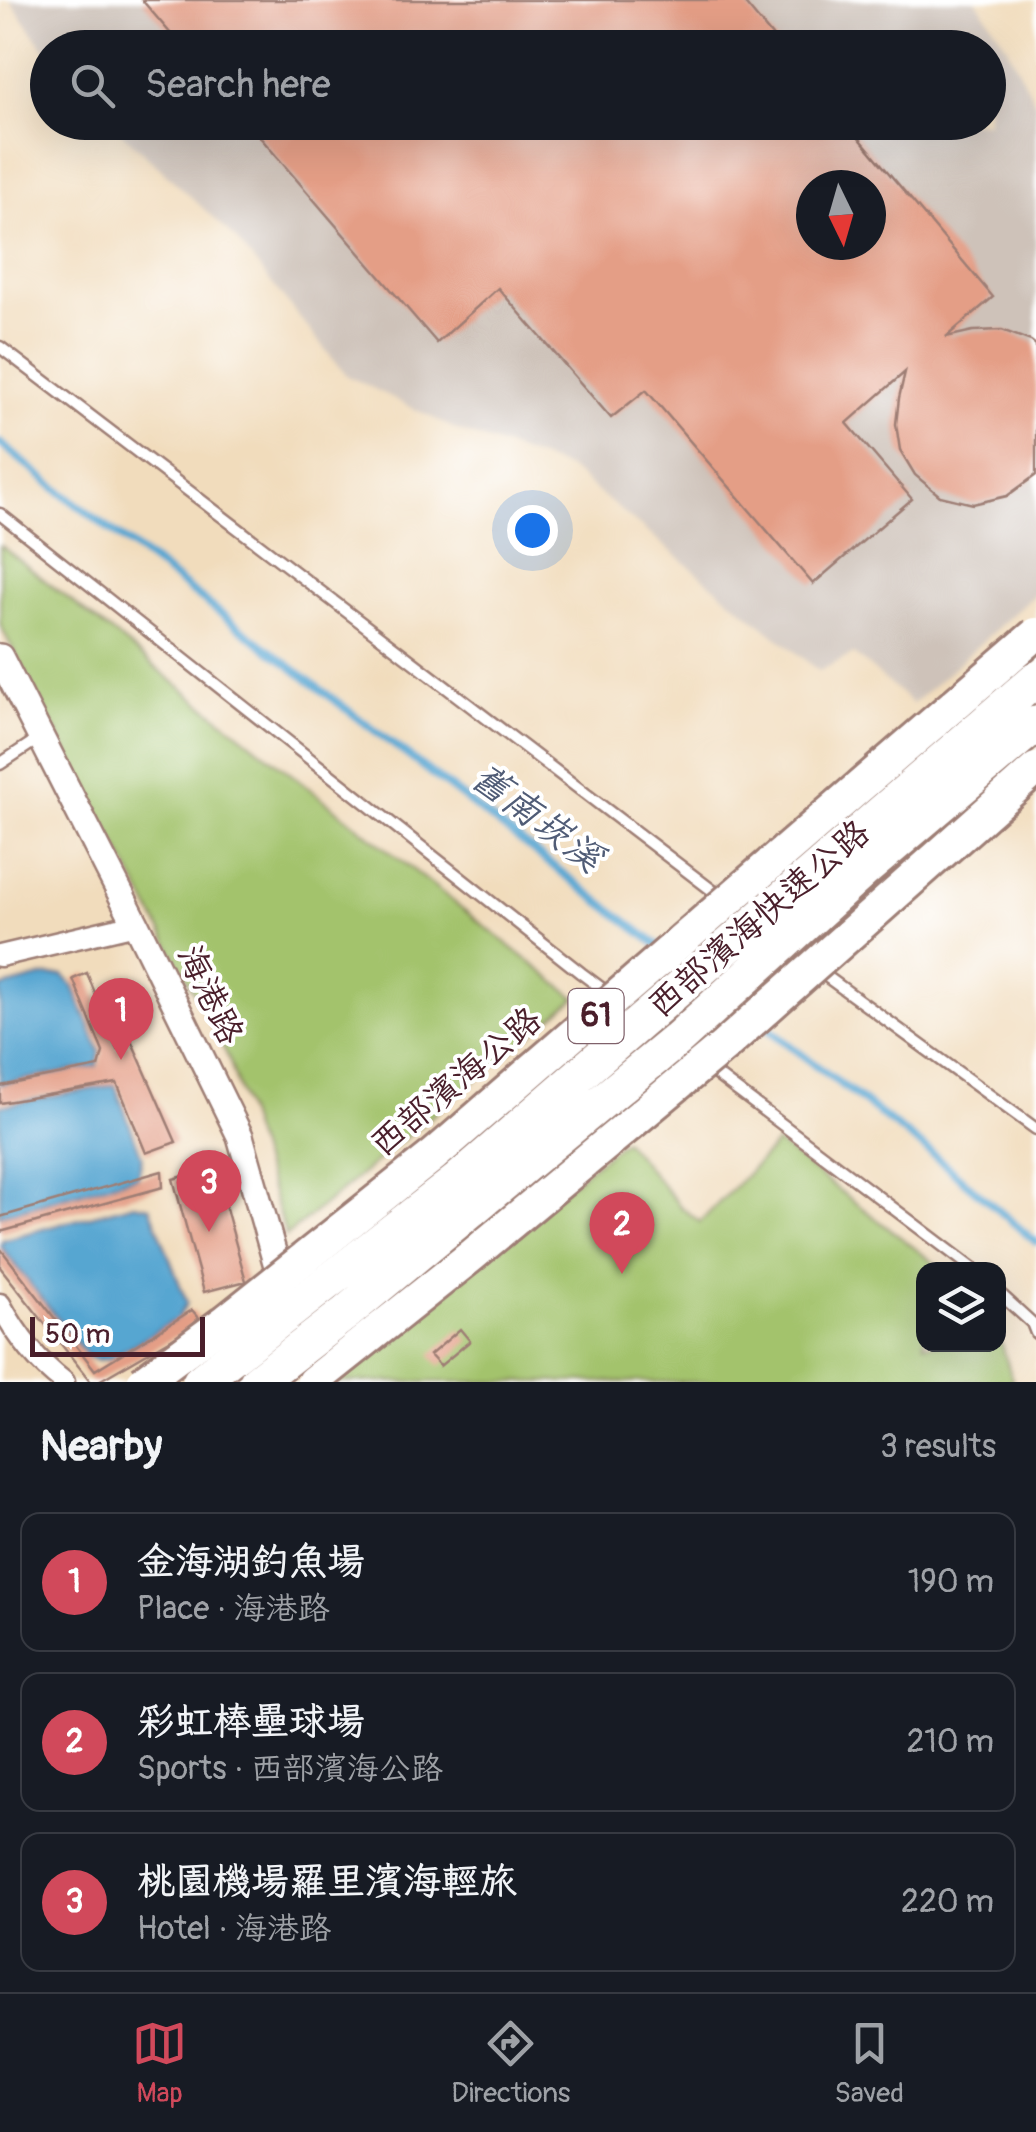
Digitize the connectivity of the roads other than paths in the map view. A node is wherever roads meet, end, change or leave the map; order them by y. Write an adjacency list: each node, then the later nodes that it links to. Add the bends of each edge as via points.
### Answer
1 (0, 346): 10 (lane)
2 (0, 514): 17 (lane, via 580,973)
3 (1036, 634): 23 (main road, 西部濱海公路 / 61, bridge, via 434,1155)
4 (0, 658): 7 (street, 海港路)
5 (1036, 679): 24 (highway, 西部濱海快速公路 / 61, bridge, via 458,1180)
6 (1036, 724): 26 (highway, 西部濱海快速公路 / 61, bridge, via 680,1038)
7 (41, 737): 8 (lane); 12 (street, 海港路)
8 (0, 764)
9 (1036, 770): 27 (main road, bridge, via 724,1046)
10 (732, 905)
11 (746, 916): 13 (lane)
12 (136, 924): 15 (street); 20 (street, 海港路, via 240,1136)
13 (762, 928)
14 (776, 939): 16 (lane)
15 (0, 956)
16 (1036, 1129)
17 (964, 1262)
18 (1006, 1299): 21 (lane)
19 (0, 1304): 22 (street, via 20,1337)
20 (295, 1331): 25 (street); 27 (street, 海港路)
21 (1036, 1334)
22 (64, 1382)
23 (143, 1382)
24 (200, 1382)
25 (229, 1382)
26 (258, 1382)
27 (311, 1382)

